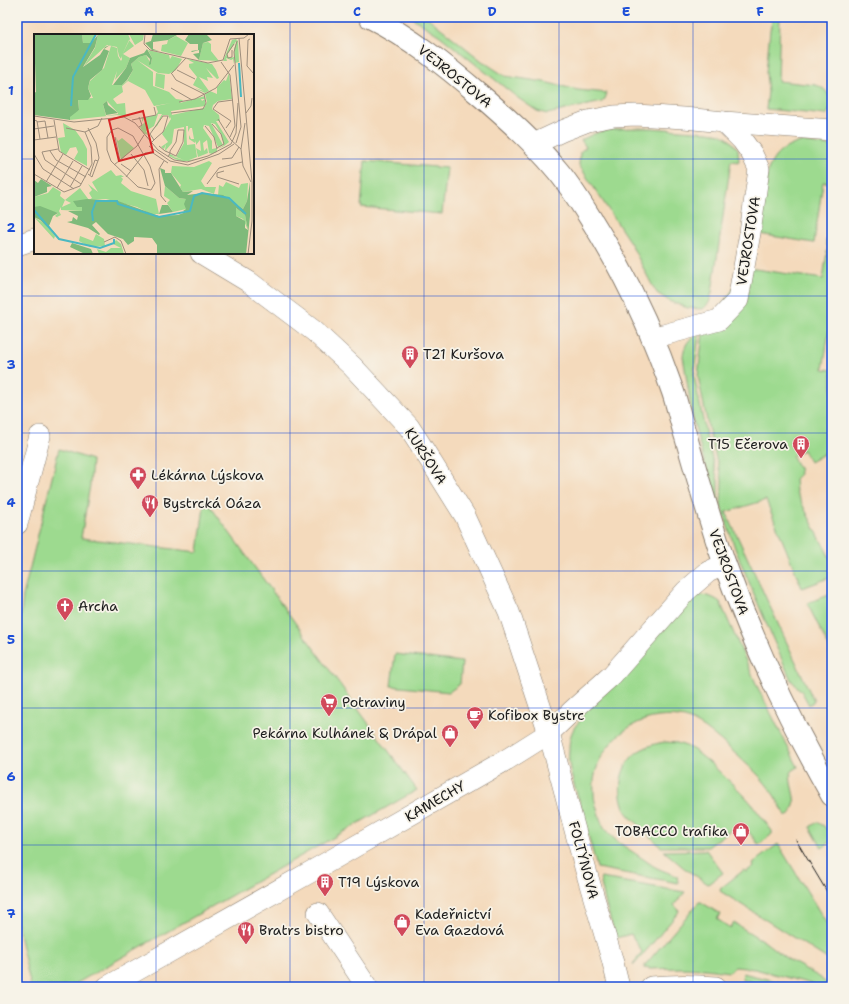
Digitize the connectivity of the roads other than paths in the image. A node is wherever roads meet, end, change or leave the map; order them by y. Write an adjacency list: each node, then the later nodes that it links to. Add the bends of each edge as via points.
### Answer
1 (370, 17): 4 (street, VEJROSTOVA, via 446,66)
2 (724, 122): 3 (street); 4 (street, via 636,115 614,116 588,121); 8 (street, VEJROSTOVA, via 742,140 759,169 738,300 719,320)
3 (832, 130)
4 (534, 144): 8 (street, VEJROSTOVA, via 558,171 603,238)
5 (34, 240): 6 (street)
6 (17, 246)
7 (203, 254): 12 (street, KURŠOVA, via 249,282 314,331 352,366 408,427 464,516 509,612)
8 (652, 338): 11 (street, VEJROSTOVA, via 673,394)
9 (40, 436): 10 (street)
10 (17, 524)
11 (725, 564): 12 (street, KAMECHY, via 708,572 686,592 612,675); 13 (street, VEJROSTOVA, via 756,644 792,721)
12 (549, 734): 15 (street, KAMECHY); 17 (street, FOLTÝNOVA)
13 (831, 792)
14 (318, 913): 16 (street)
15 (107, 987)
16 (367, 987)
17 (619, 987)
18 (651, 987): 19 (street)
19 (716, 987)

